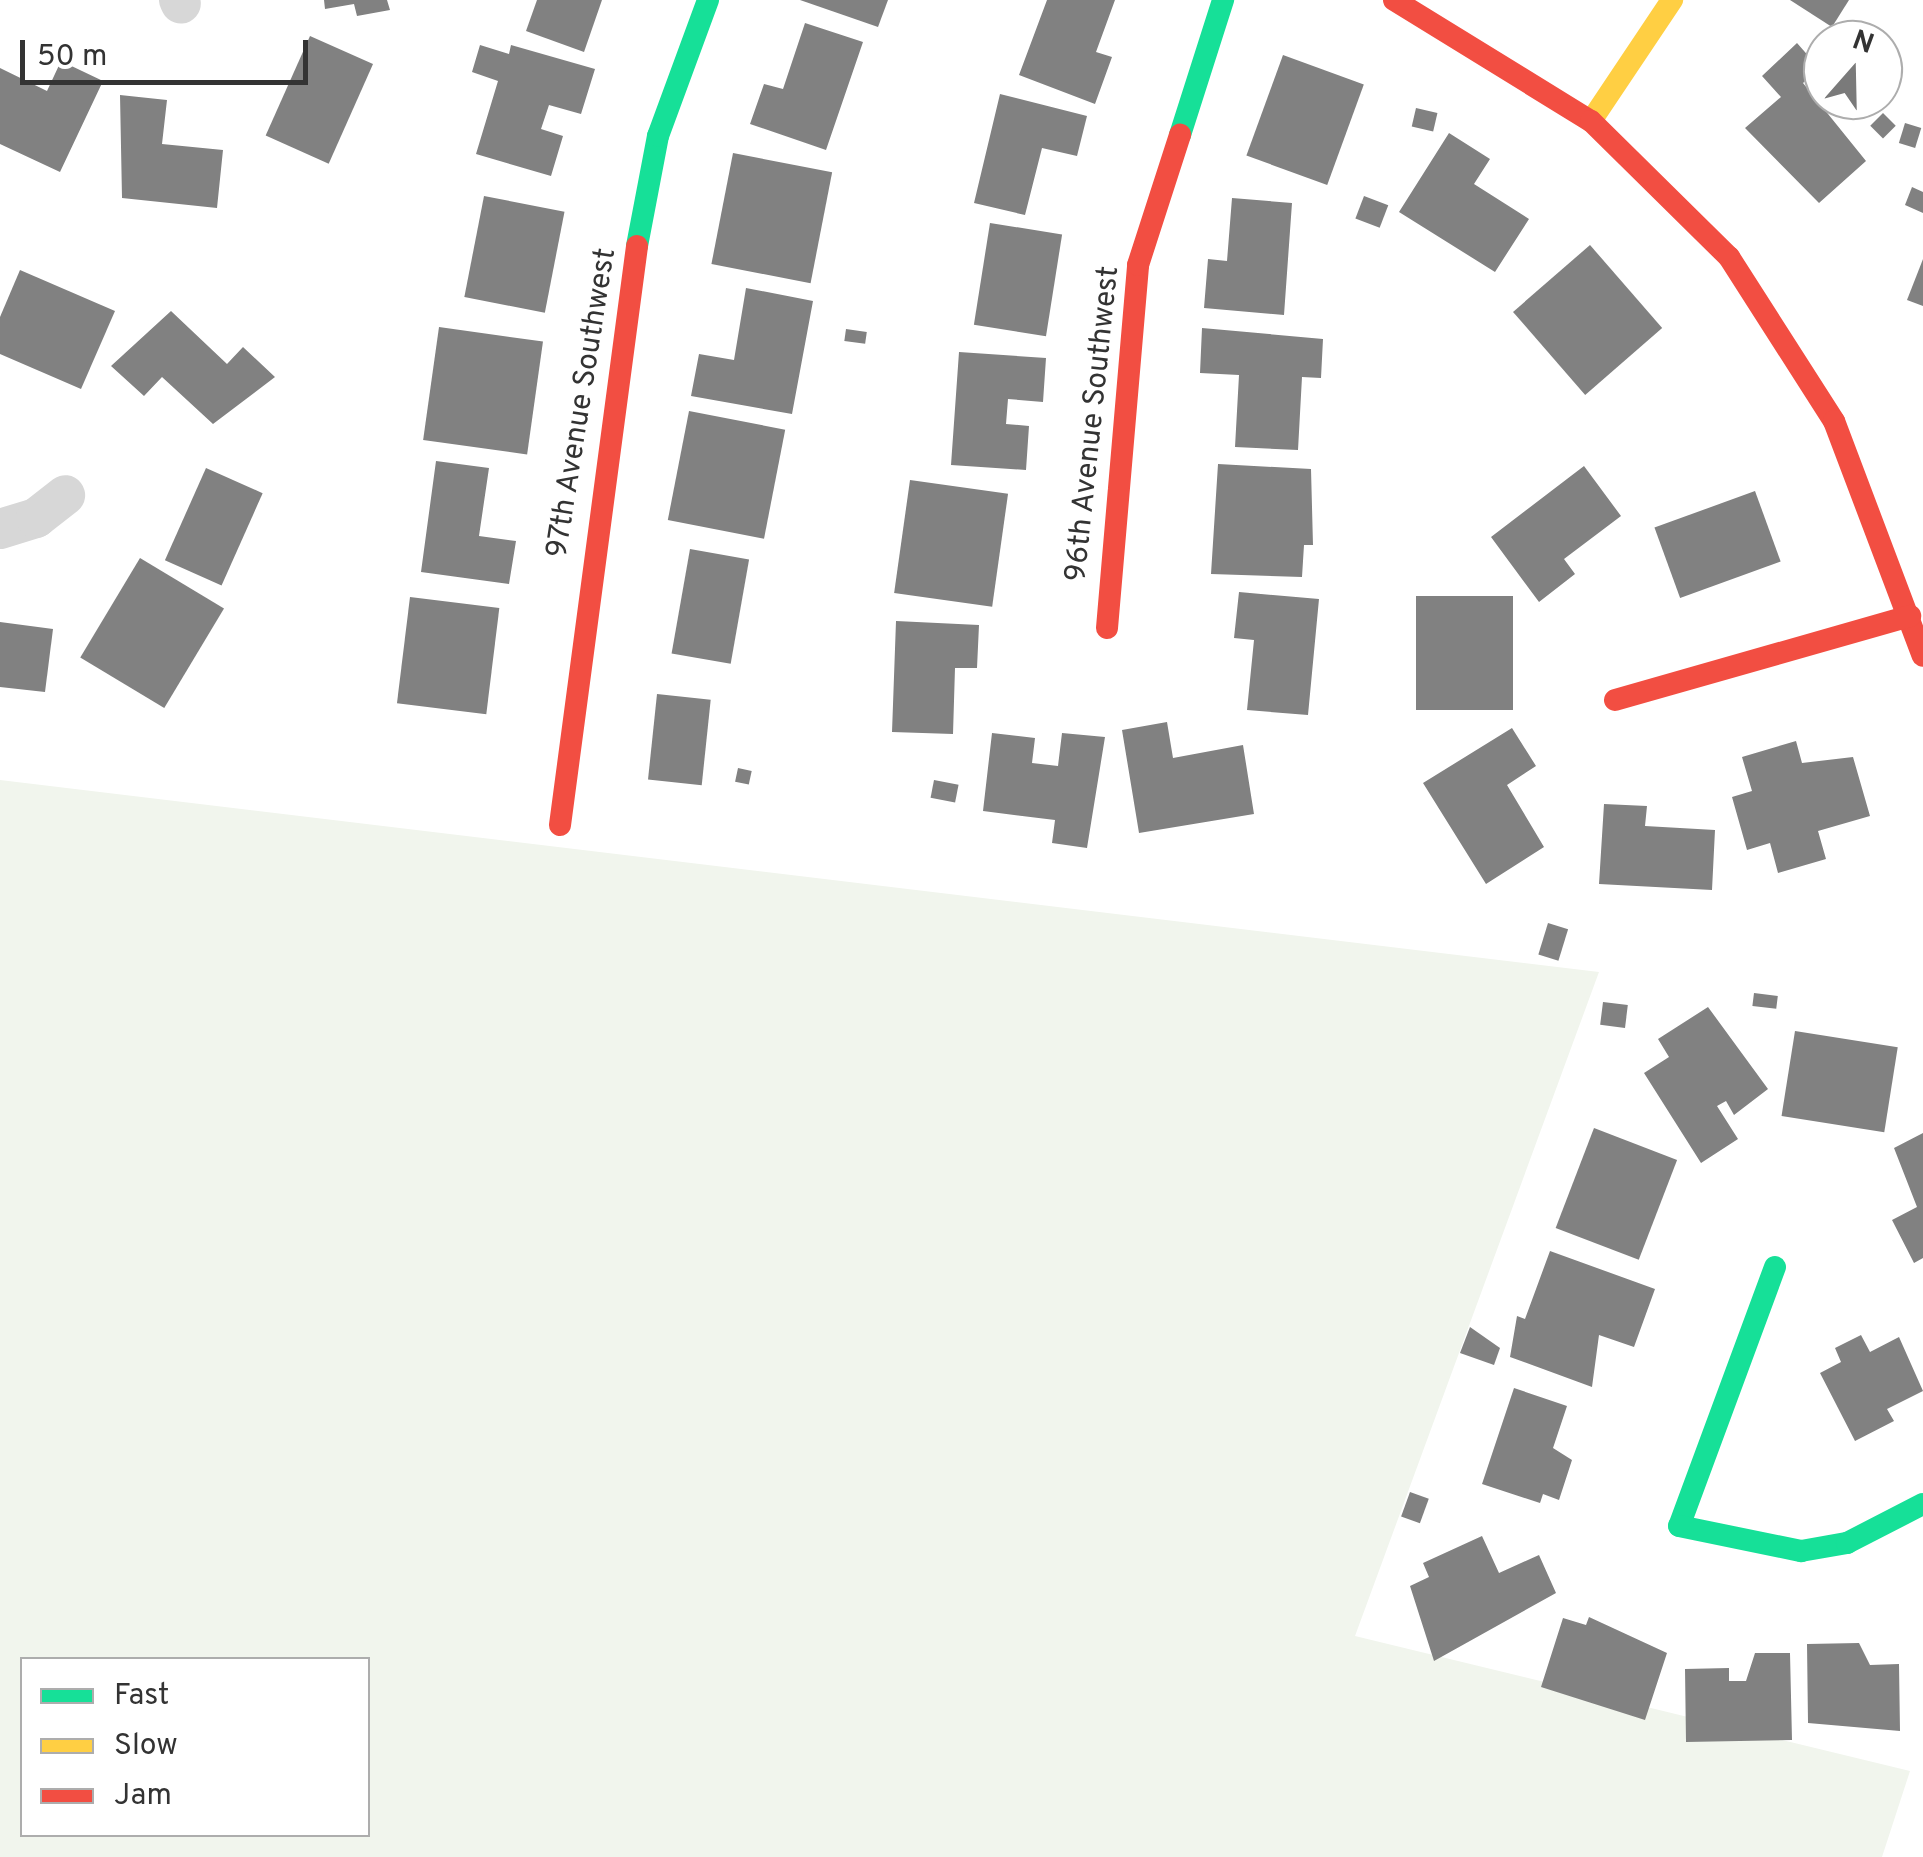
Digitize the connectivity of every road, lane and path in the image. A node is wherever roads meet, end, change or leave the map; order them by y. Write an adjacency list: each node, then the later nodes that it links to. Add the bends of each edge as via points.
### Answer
1 (708, 0): 12 (street, 97th Avenue Southwest, via 658,136 623,319)
2 (1223, 0): 9 (street, 96th Avenue Southwest, via 1138,265)
3 (1394, 0): 5 (street)
4 (1672, 0): 5 (street)
5 (1591, 121): 8 (street, via 1686,208 1777,323 1855,466)
6 (65, 495): 7 (street, via 36,518)
7 (0, 530)
8 (1910, 616): 10 (street); 11 (street)
9 (1106, 628)
10 (1923, 656)
11 (1615, 700)
12 (560, 825)
13 (1774, 1267): 14 (street, via 1679,1526 1800,1551 1848,1543)
14 (1923, 1504)

